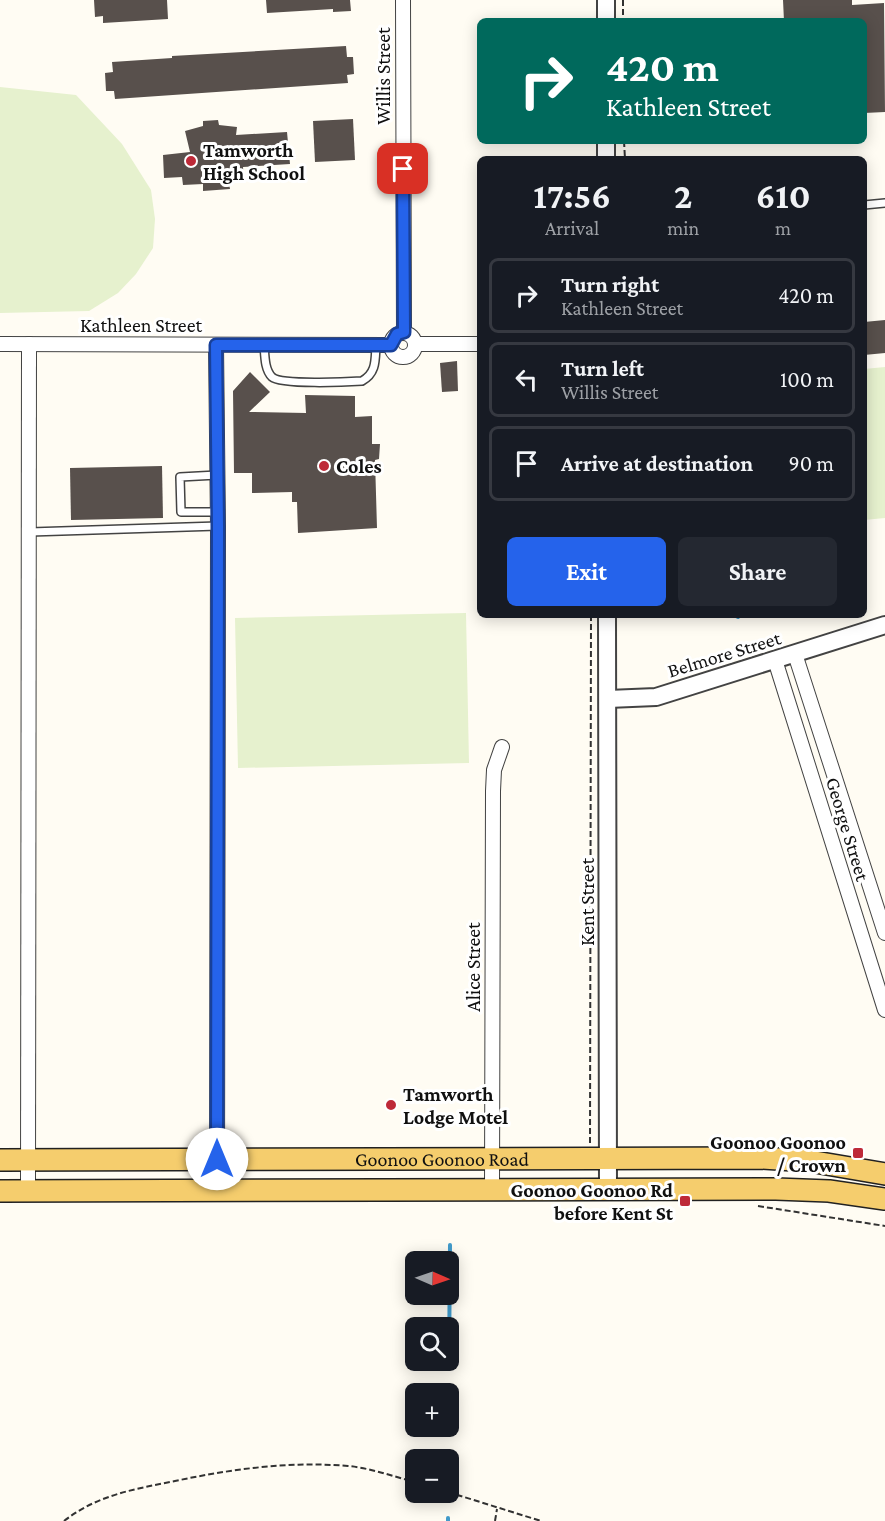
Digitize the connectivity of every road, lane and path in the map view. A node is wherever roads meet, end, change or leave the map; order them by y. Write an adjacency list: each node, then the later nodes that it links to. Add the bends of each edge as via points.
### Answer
1 (403, 0): 8 (street, Willis Street)
2 (606, 0): 4 (street)
3 (623, 0): 5 (path)
4 (606, 18)
5 (623, 18)
6 (885, 203): 7 (lane)
7 (867, 205)
8 (404, 332): 11 (street); 16 (street, via 397,334)
9 (0, 344): 10 (street, Kathleen Street)
10 (29, 344): 13 (street, Kathleen Street); 20 (street)
11 (416, 344): 12 (street); 16 (street, via 405,357 394,353)
12 (477, 344)
13 (216, 345): 14 (street, Kathleen Street); 17 (street)
14 (264, 345): 15 (street, Kathleen Street); 15 (lane, via 270,375 291,382 362,381 373,371)
15 (376, 345): 16 (street, Kathleen Street)
16 (391, 345)
17 (217, 475): 18 (street); 18 (lane, via 180,477 181,512)
18 (218, 512): 19 (street)
19 (218, 526): 20 (lane); 33 (street)
20 (30, 532): 32 (street)
21 (591, 618): 35 (path)
22 (607, 618): 26 (street, Kent Street)
23 (885, 625): 24 (street, Belmore Street)
24 (795, 654): 25 (street, Belmore Street); 29 (street, George Street)
25 (775, 660): 26 (street, Belmore Street, via 656,697); 31 (street, George Street)
26 (608, 699): 35 (street, Kent Street)
27 (502, 747): 34 (street, Alice Street, via 494,770 493,790)
28 (885, 883): 29 (street)
29 (870, 888): 30 (street, George Street)
30 (885, 933)
31 (885, 1010)
32 (28, 1159): 33 (main road, Goonoo Goonoo Road); 36 (main road, Goonoo Goonoo Road); 42 (street)
33 (217, 1159): 34 (main road, Goonoo Goonoo Road); 43 (street)
34 (492, 1159): 35 (main road, Goonoo Goonoo Road); 38 (street, Alice Street)
35 (599, 1159): 37 (main road, Goonoo Goonoo Road, via 762,1158 809,1161); 40 (street, Kent Street)
36 (0, 1160)
37 (885, 1174)
38 (492, 1189): 40 (main road, Goonoo Goonoo Road); 43 (main road, Goonoo Goonoo Road)
39 (757, 1189): 40 (main road, Goonoo Goonoo Road); 44 (main road, Goonoo Goonoo Road, via 830,1191); 45 (path, via 758,1207)
40 (608, 1190)
41 (0, 1191): 42 (main road, Goonoo Goonoo Road)
42 (28, 1191): 43 (main road, Goonoo Goonoo Road)
43 (216, 1191)
44 (885, 1200)
45 (885, 1226)
46 (405, 1479): 49 (path, via 351,1466 301,1464 220,1472 118,1492)
47 (459, 1496): 48 (path)
48 (497, 1508): 50 (path); 51 (path)
49 (64, 1521)
50 (495, 1521)
51 (541, 1521)

